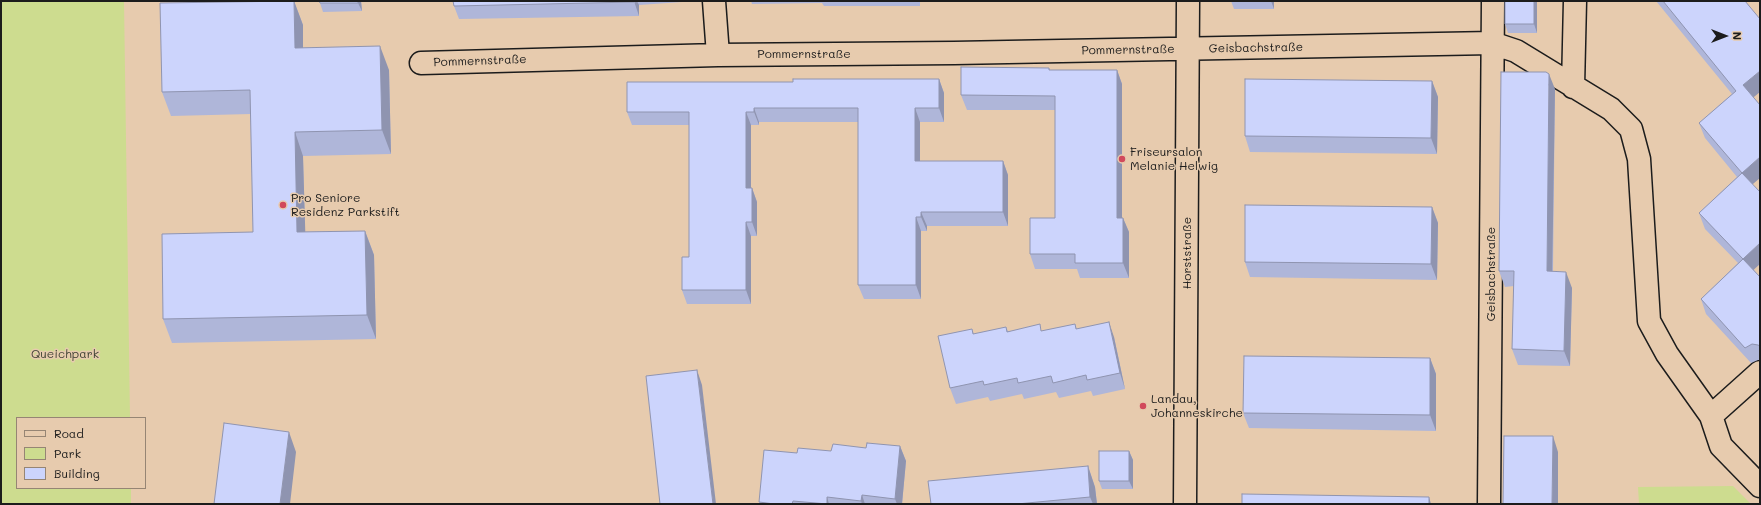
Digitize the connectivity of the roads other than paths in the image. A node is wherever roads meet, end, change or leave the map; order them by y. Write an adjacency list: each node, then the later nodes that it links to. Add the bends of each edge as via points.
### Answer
1 (714, 1): 7 (street)
2 (1188, 1): 6 (street, Horststraße)
3 (1493, 1): 5 (street, Geisbachstraße)
4 (1575, 1): 9 (street)
5 (1492, 43): 6 (street, Geisbachstraße); 9 (street, Geisbachstraße, via 1516,51); 14 (street, Geisbachstraße)
6 (1187, 49): 7 (street, Pommernstraße); 13 (street, Horststraße)
7 (718, 55): 8 (street, Pommernstraße)
8 (421, 63)
9 (1573, 87): 11 (street, Geisbachstraße, via 1611,109 1631,129 1640,160 1649,321 1667,354)
10 (1760, 372): 11 (street)
11 (1711, 416): 12 (street, Geisbachstraße, via 1721,446)
12 (1760, 486)
13 (1185, 504)
14 (1490, 504)

